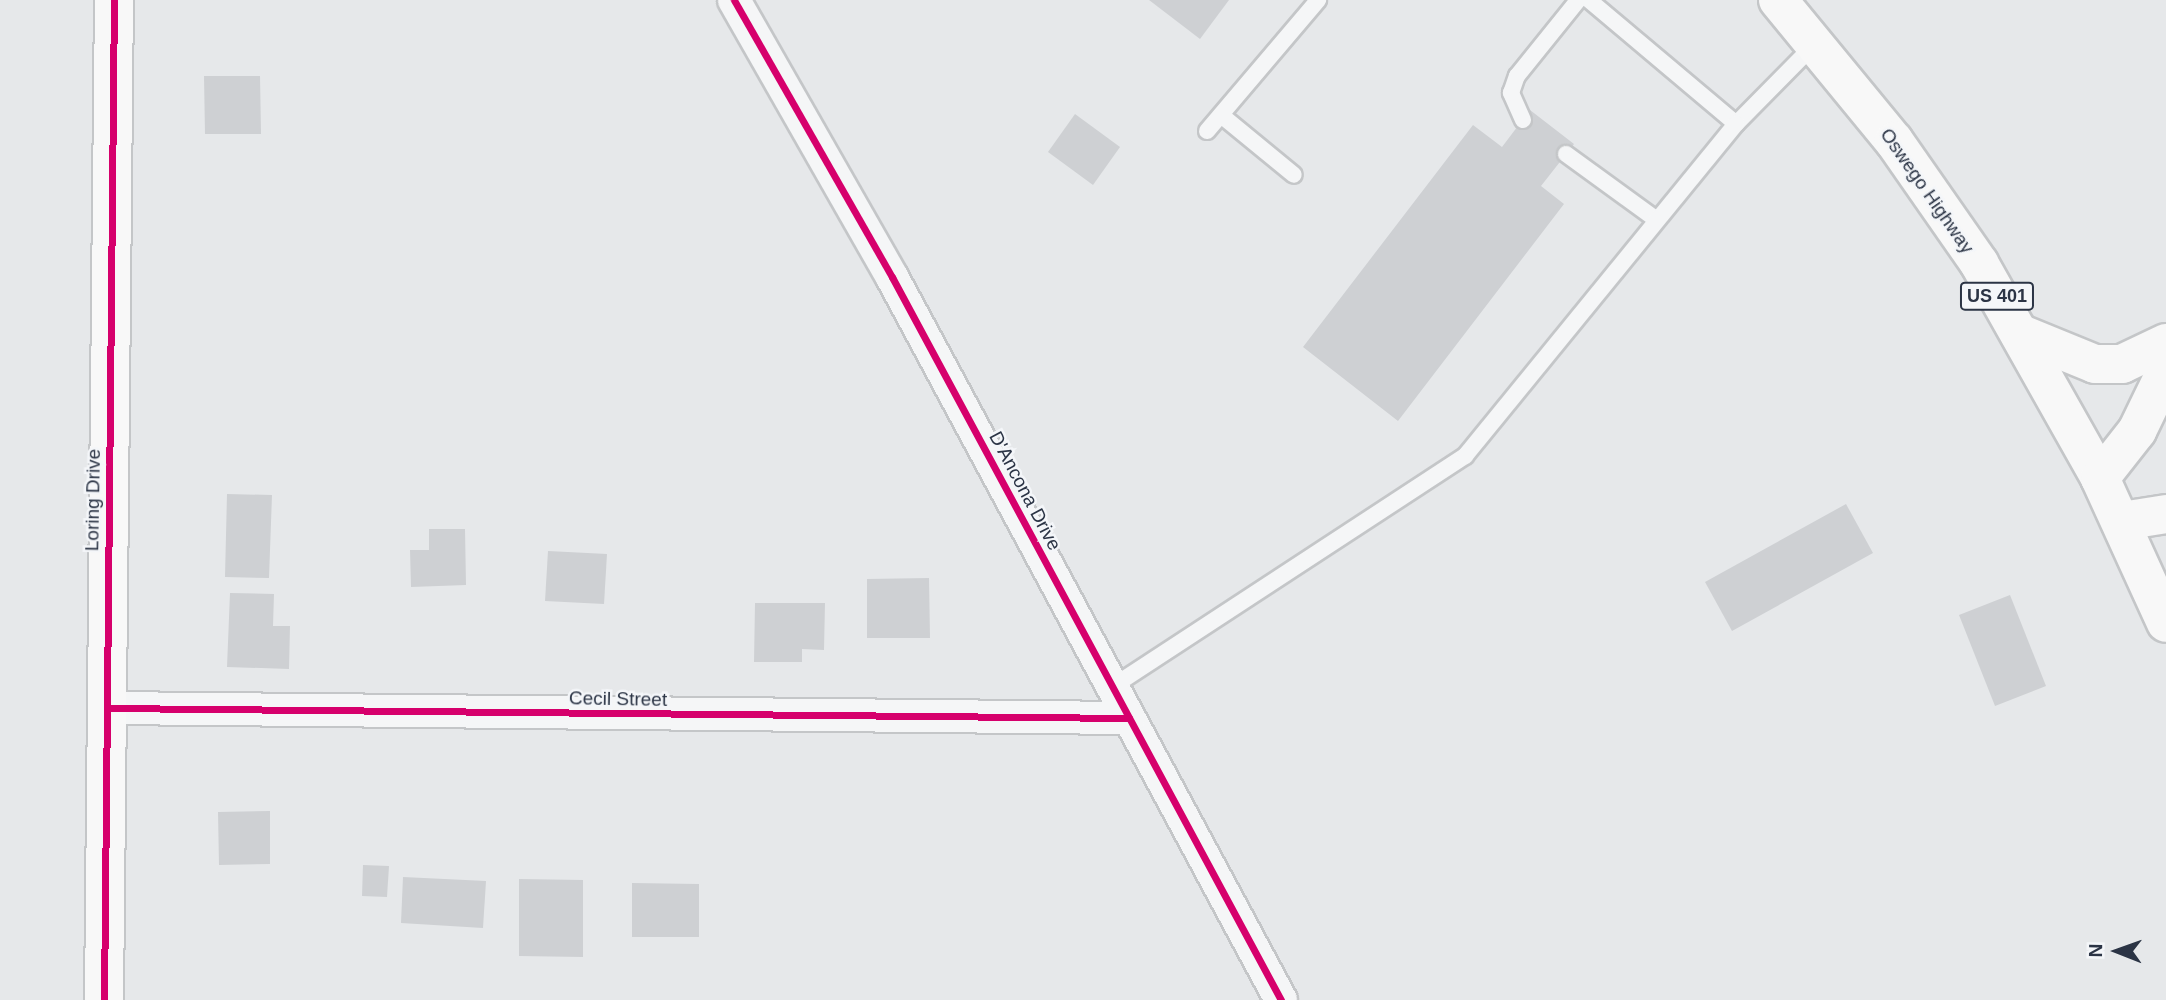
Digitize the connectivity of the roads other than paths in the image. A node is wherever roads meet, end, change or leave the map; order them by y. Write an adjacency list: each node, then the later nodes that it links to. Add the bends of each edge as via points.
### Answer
1 (114, 0): 23 (main road, Loring Drive)
2 (734, 0): 22 (street, D'Ancona Drive)
3 (1318, 0): 8 (lane)
4 (1578, 0): 9 (lane, via 1517,76 1511,93)
5 (1589, 0): 10 (lane)
6 (1778, 0): 7 (main road, Oswego Highway / US 401)
7 (1815, 44): 10 (lane); 15 (main road, Oswego Highway / US 401, via 1944,212)
8 (1221, 115): 11 (lane); 13 (lane)
9 (1523, 120)
10 (1736, 124): 14 (lane)
11 (1207, 131)
12 (1566, 154): 14 (lane)
13 (1294, 176)
14 (1657, 220): 22 (lane, via 1465,456)
15 (2019, 334): 16 (main road, via 2095,364 2122,364); 18 (main road, Oswego Highway / US 401)
16 (2166, 343)
17 (2166, 371): 18 (main road, via 2137,431)
18 (2101, 478): 20 (main road, Oswego Highway / US 401)
19 (2166, 514): 20 (main road)
20 (2122, 520): 21 (main road, Oswego Highway / US 401)
21 (2166, 623)
22 (1112, 687): 24 (street, D'Ancona Drive)
23 (107, 708): 24 (street, Cecil Street); 25 (main road, Loring Drive)
24 (1129, 718): 26 (street, D'Ancona Drive)
25 (104, 1000)
26 (1281, 1000)

